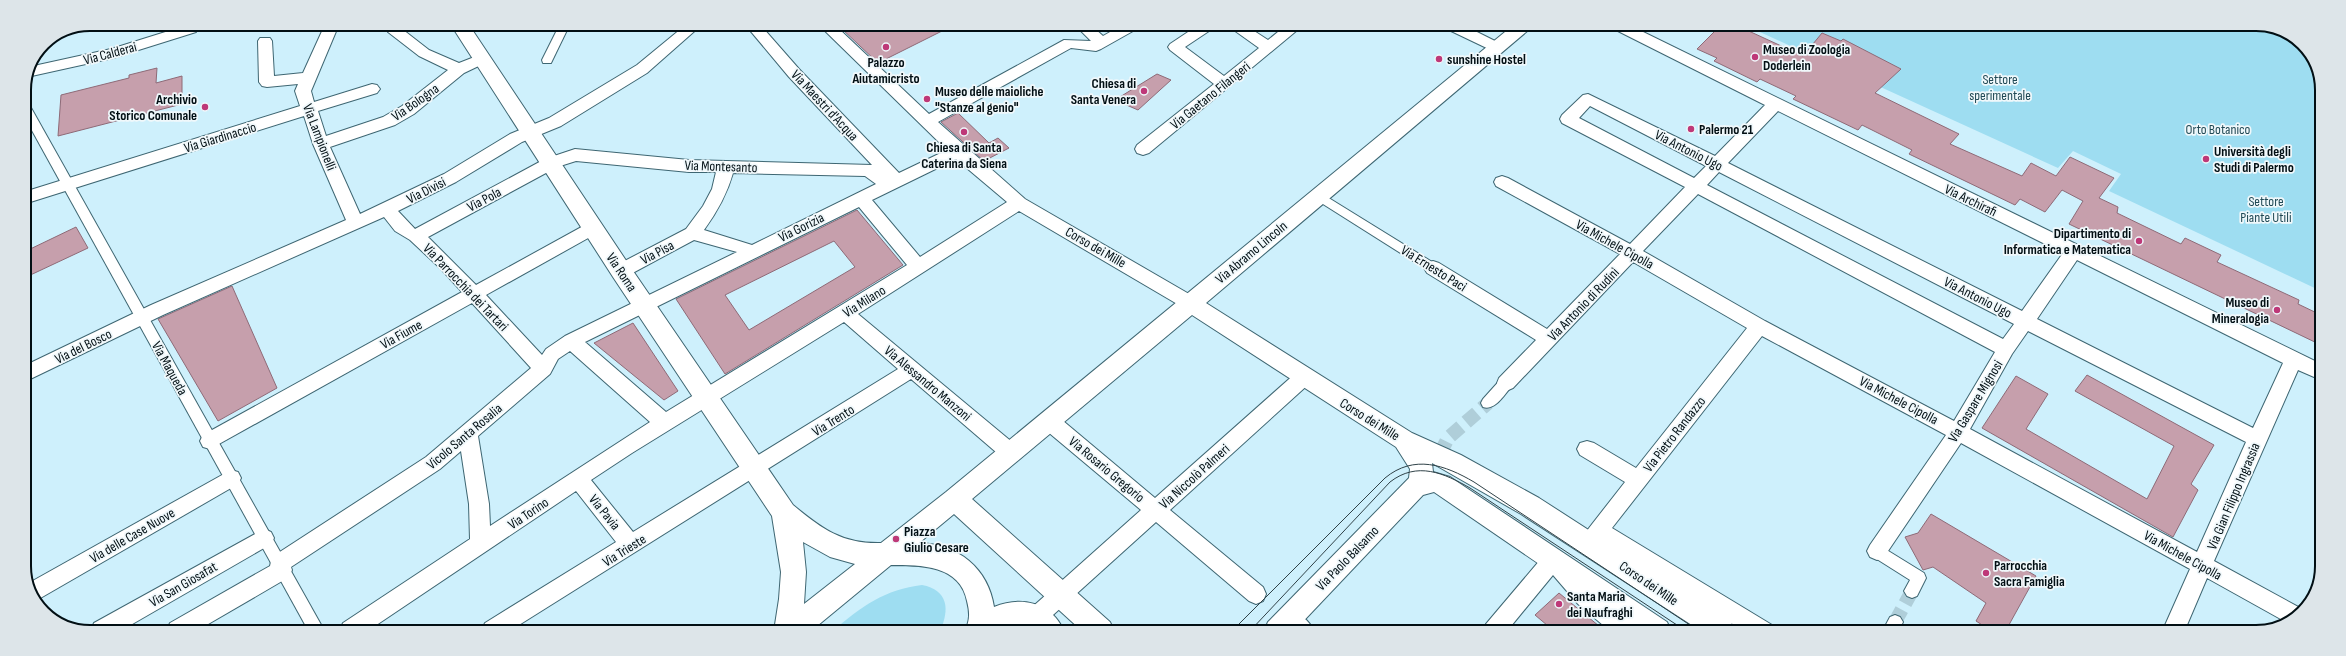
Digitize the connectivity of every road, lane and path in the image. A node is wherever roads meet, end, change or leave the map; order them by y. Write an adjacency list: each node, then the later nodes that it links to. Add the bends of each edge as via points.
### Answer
1 (182, 31): 24 (street, Via Calderai, via 113,53)
2 (329, 31): 25 (street, Via Lampionelli)
3 (396, 31): 23 (street, via 424,53)
4 (464, 31): 21 (street, Via Roma)
5 (562, 31): 22 (street)
6 (687, 31): 32 (street, Via Divisi, via 642,69 555,122)
7 (758, 31): 40 (street, Via Maestri d'Acqua)
8 (832, 31): 31 (street, Corso dei Mille)
9 (1089, 31): 18 (street)
10 (1123, 31): 18 (street)
11 (1199, 31): 26 (street, via 1174,47)
12 (1245, 31): 19 (street)
13 (1289, 31): 19 (street, Via Gaetano Filangeri)
14 (1462, 31): 20 (street)
15 (1518, 31): 20 (street, Via Abramo Lincoln)
16 (1629, 31): 28 (street, Via Archirafi)
17 (265, 41): 25 (street, via 267,82)
18 (1103, 42): 31 (street, via 1096,46 1070,43)
19 (1273, 44): 26 (street, Via Gaetano Filangeri)
20 (1498, 48): 44 (street, Via Abramo Lincoln)
21 (482, 59): 23 (street, Via Bologna); 32 (street, Via Roma)
22 (547, 60)
23 (459, 69): 33 (street, Via Bologna, via 408,110 389,121)
24 (35, 70)
25 (309, 78): 29 (street, Via Lampionelli, via 304,91)
26 (1224, 84): 34 (street, Via Gaetano Filangeri)
27 (372, 89): 29 (street, Via Giardinaccio)
28 (1775, 104): 37 (street, Via Antonio di Rudinì); 52 (street, Via Archirafi)
29 (308, 109): 33 (street, Via Lampionelli); 41 (street, Via Giardinaccio)
30 (31, 119): 41 (street, Via Maqueda)
31 (928, 121): 35 (street, Corso dei Mille)
32 (531, 132): 36 (street, Via Roma); 47 (street, Via Divisi, via 516,138 450,178)
33 (321, 144): 48 (street, Via Lampionelli)
34 (1143, 149)
35 (958, 151): 40 (street, Via Gorizia); 46 (street, Corso dei Mille)
36 (551, 163): 38 (street, Via Montesanto, via 575,155); 49 (street, Via Roma); 51 (street, Via Pola)
37 (1717, 164): 42 (street, Via Antonio di Rudinì); 42 (street, Via Antonio Ugo, via 1588,99 1568,119); 63 (street, Via Antonio Ugo)
38 (726, 167): 40 (street, Via Montesanto, via 870,170); 50 (street, via 720,189 710,209)
39 (1502, 182): 54 (street, Via Michele Cipolla)
40 (892, 183): 45 (street, Via Gorizia)
41 (68, 185): 43 (street, Via Giardinaccio); 62 (street, Via Maqueda)
42 (1695, 187): 54 (street, Via Antonio di Rudinì); 67 (street, Via Antonio Ugo)
43 (31, 196)
44 (1319, 196): 56 (street, Via Ernesto Paci); 59 (street, Via Abramo Lincoln)
45 (861, 198): 53 (street, Via Gorizia); 55 (street)
46 (1020, 203): 55 (street, Via Milano); 59 (street, Corso dei Mille)
47 (387, 209): 48 (street, Via Divisi); 51 (street, Via Parrocchia dei Tartari, via 401,227)
48 (355, 222): 62 (street, Via Divisi)
49 (593, 228): 57 (street, Via Roma); 58 (street, Via Fiume)
50 (692, 233): 53 (street, via 741,246); 57 (street, Via Pisa)
51 (416, 236): 58 (street, Via Parrocchia dei Tartari, via 447,264)
52 (2074, 251): 63 (street, Via Gaspare Mignosi); 68 (street, Via Archirafi)
53 (750, 252): 60 (street, Via Gorizia)
54 (1632, 253): 64 (street, Via Michele Cipolla); 65 (street, Via Antonio di Rudinì)
55 (919, 267): 61 (street, Via Milano)
56 (1433, 268): 65 (street, Via Ernesto Paci)
57 (621, 271): 60 (street, Via Roma)
58 (474, 294): 69 (street, Via Parrocchia dei Tartari); 83 (street, Via Fiume)
59 (1190, 303): 73 (street, Corso dei Mille); 77 (street, Via Abramo Lincoln)
60 (643, 304): 66 (street, Vicolo Santa Rosalia); 75 (street, Via Roma)
61 (845, 313): 70 (street, Via Alessandro Manzoni); 75 (street, Via Milano)
62 (142, 318): 72 (street, Via del Bosco); 83 (street, Via Maqueda)
63 (2026, 322): 67 (street, Via Gaspare Mignosi); 81 (street, Via Antonio Ugo)
64 (1759, 326): 79 (street, Via Michele Cipolla); 89 (street, Via Pietro Randazzo)
65 (1549, 339): 74 (street, Via Antonio di Rudinì)
66 (571, 341): 69 (street, Vicolo Santa Rosalia, via 552,354); 78 (street)
67 (2006, 349): 79 (street, Via Gaspare Mignosi)
68 (2294, 360): 71 (street, Via Archirafi); 81 (street, Via Gian Filippo Ingrassia)
69 (543, 369): 80 (street, Vicolo Santa Rosalia)
70 (912, 370): 85 (street, Via Alessandro Manzoni); 86 (street, Via Trento)
71 (2315, 370)
72 (31, 372)
73 (1304, 377): 82 (street, Corso dei Mille); 92 (street, Via Niccolò Palmeri)
74 (1506, 383): 76 (street)
75 (707, 399): 78 (street, Via Torino); 86 (street, Via Roma)
76 (1488, 403)
77 (1049, 421): 85 (street, Via Abramo Lincoln); 92 (street, Via Rosario Gregorio)
78 (665, 423): 88 (street, Via Torino)
79 (1958, 432): 98 (street, Via Gaspare Mignosi); 101 (street, Via Michele Cipolla)
80 (468, 433): 96 (street, via 479,504); 102 (street, Vicolo Santa Rosalia, via 433,463)
81 (2257, 439): 101 (street, Via Gian Filippo Ingrassia)
82 (1404, 440): 90 (street, via 1422,467); 94 (street, Corso dei Mille, via 1460,464)
83 (210, 441): 87 (street, Via Maqueda)
84 (1587, 449): 89 (street)
85 (1011, 453): 91 (street, Via Abramo Lincoln)
86 (754, 469): 93 (street, Via Roma); 97 (street, Via Trieste)
87 (231, 478): 95 (street, Via Maqueda); 103 (street, Via delle Case Nuove)
88 (578, 479): 96 (street, Via Torino); 97 (street, Via Pavia)
89 (1638, 480): 94 (street, Via Pietro Randazzo)
90 (1418, 486): 100 (street, via 1434,482 1441,484); 119 (street, Via Paolo Balsamo)
91 (955, 499): 99 (street, Via Abramo Lincoln); 106 (street)
92 (1157, 510): 105 (street, Via Rosario Gregorio); 106 (street, Via Niccolò Palmeri)
93 (784, 513): 99 (street, via 818,540 848,552); 114 (street, via 791,542 795,584)
94 (1594, 537): 123 (street, Corso dei Mille); 124 (street, Corso dei Mille)
95 (264, 538): 102 (street, Via Maqueda); 109 (street, Via San Giosafat)
96 (480, 544): 112 (street, Via Torino)
97 (631, 545): 113 (street, Via Trieste)
98 (1877, 551): 104 (street, via 1919,578)
99 (885, 556): 115 (street, Via Abramo Lincoln); 116 (street, via 929,554 944,557 957,565 976,584 982,605)
100 (1553, 560): 120 (street); 121 (street, via 1585,597); 122 (street)
101 (2203, 566): 107 (street, Via Michele Cipolla); 125 (street, Via Gian Filippo Ingrassia)
102 (280, 567): 110 (street, Vicolo Santa Rosalia); 111 (street, Via Maqueda)
103 (37, 590)
104 (1912, 591)
105 (1256, 594)
106 (1061, 595): 108 (street, Via Niccolò Palmeri); 118 (street)
107 (2291, 614)
108 (1043, 624): 117 (street, via 1026,613 1009,613)
109 (111, 625)
110 (186, 625)
111 (313, 625)
112 (358, 625)
113 (501, 625)
114 (788, 625)
115 (797, 625)
116 (980, 625)
117 (985, 625)
118 (1094, 625)
119 (1291, 625)
120 (1499, 625)
121 (1618, 625)
122 (1649, 625)
123 (1713, 625)
124 (1751, 625)
125 (2176, 625)

